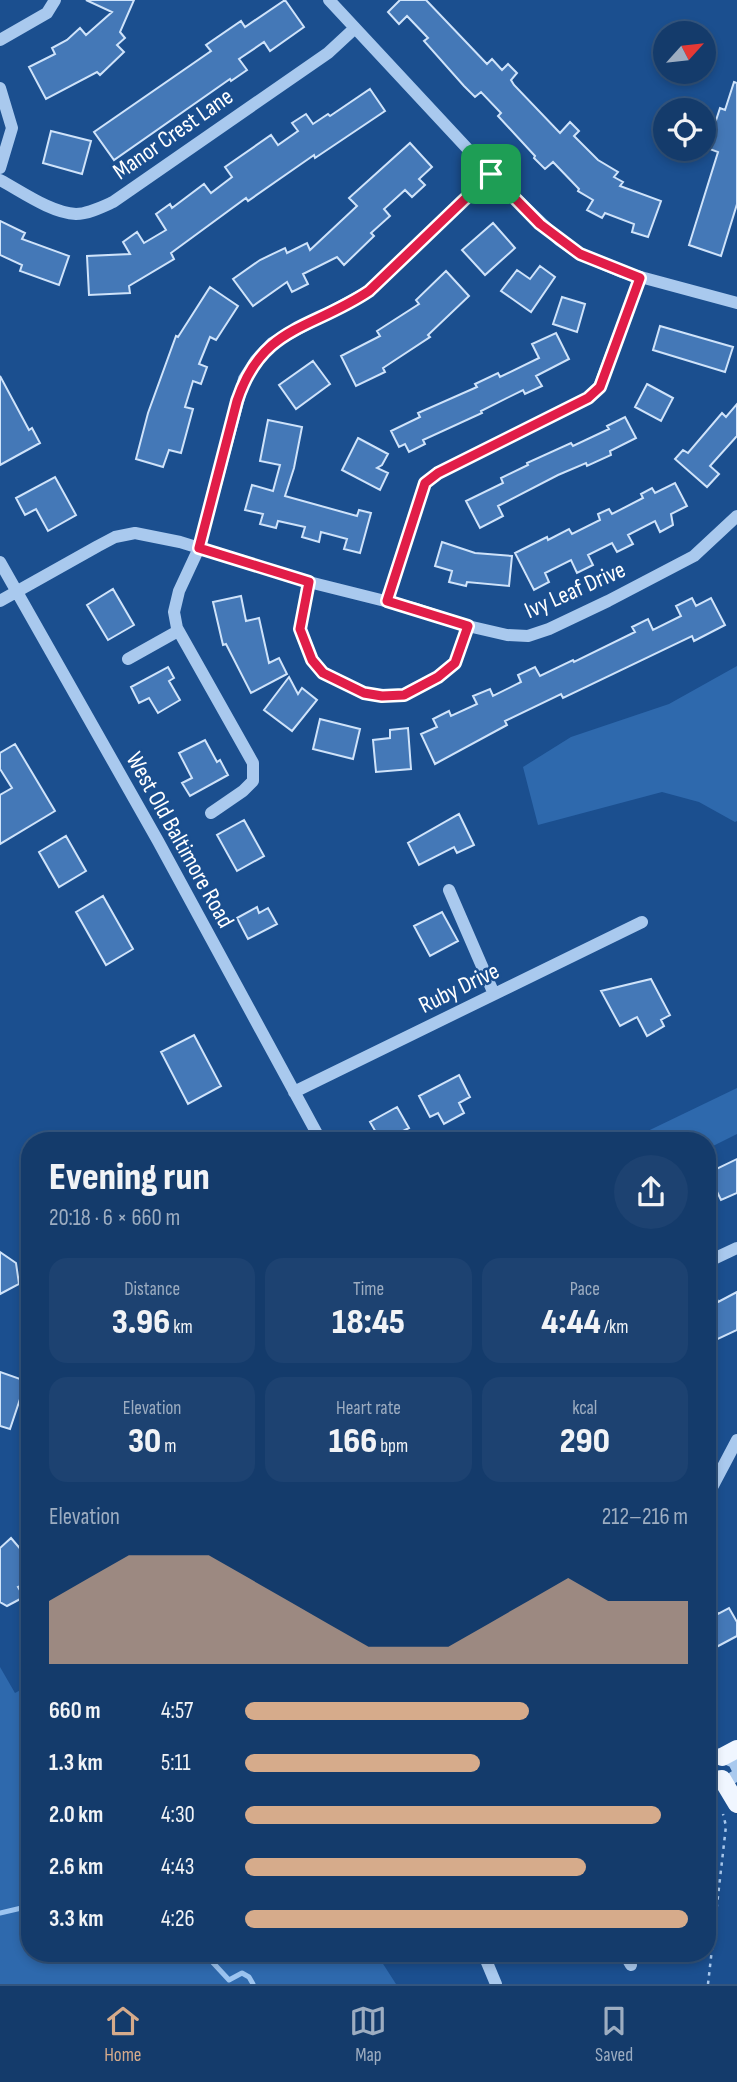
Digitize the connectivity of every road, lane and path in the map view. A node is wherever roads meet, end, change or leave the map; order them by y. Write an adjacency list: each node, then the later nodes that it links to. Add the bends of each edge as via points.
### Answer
1 (54, 0): 4 (street, via 47,13)
2 (329, 0): 3 (street)
3 (355, 28): 7 (street); 8 (street, Manor Crest Lane, via 328,53 96,210 76,214 46,205)
4 (0, 40)
5 (0, 88): 6 (street, via 12,128)
6 (0, 168)
7 (491, 174): 9 (street, via 540,224 580,254); 12 (street, via 369,291 288,333 256,360 237,401)
8 (0, 180)
9 (640, 278): 10 (street); 17 (street, via 600,387 588,398 425,483)
10 (737, 303)
11 (737, 516): 18 (street, Ivy Leaf Drive, via 694,556 549,629 528,636)
12 (199, 548): 14 (street, Ivy Leaf Drive); 15 (street, Ivy Leaf Drive, via 158,536 135,533 116,537); 19 (street, via 179,591 174,612)
13 (0, 562): 15 (street, West Old Baltimore Road)
14 (309, 582): 17 (street, Ivy Leaf Drive); 18 (street, via 300,629 312,660 323,673 364,693 404,695 438,677 455,663)
15 (17, 592): 16 (street, Ivy Leaf Drive); 25 (street, West Old Baltimore Road)
16 (0, 601)
17 (387, 601): 18 (street, Ivy Leaf Drive)
18 (468, 626)
19 (178, 631): 20 (street); 21 (street, via 253,763 253,781)
20 (128, 660)
21 (211, 813)
22 (449, 890): 24 (street)
23 (642, 922): 24 (street, Ruby Drive)
24 (494, 994): 25 (street, Ruby Drive)
25 (294, 1092): 26 (street, West Old Baltimore Road)
26 (316, 1132)
27 (737, 1248): 28 (street)
28 (716, 1258)
29 (737, 1440): 30 (street)
30 (716, 1480)
31 (722, 1775): 32 (main road)
32 (736, 1801): 33 (path, via 722,1810 726,1826)
33 (716, 1914)
34 (487, 1962): 36 (street)
35 (711, 1962): 37 (path)
36 (496, 1984)
37 (708, 1984)

